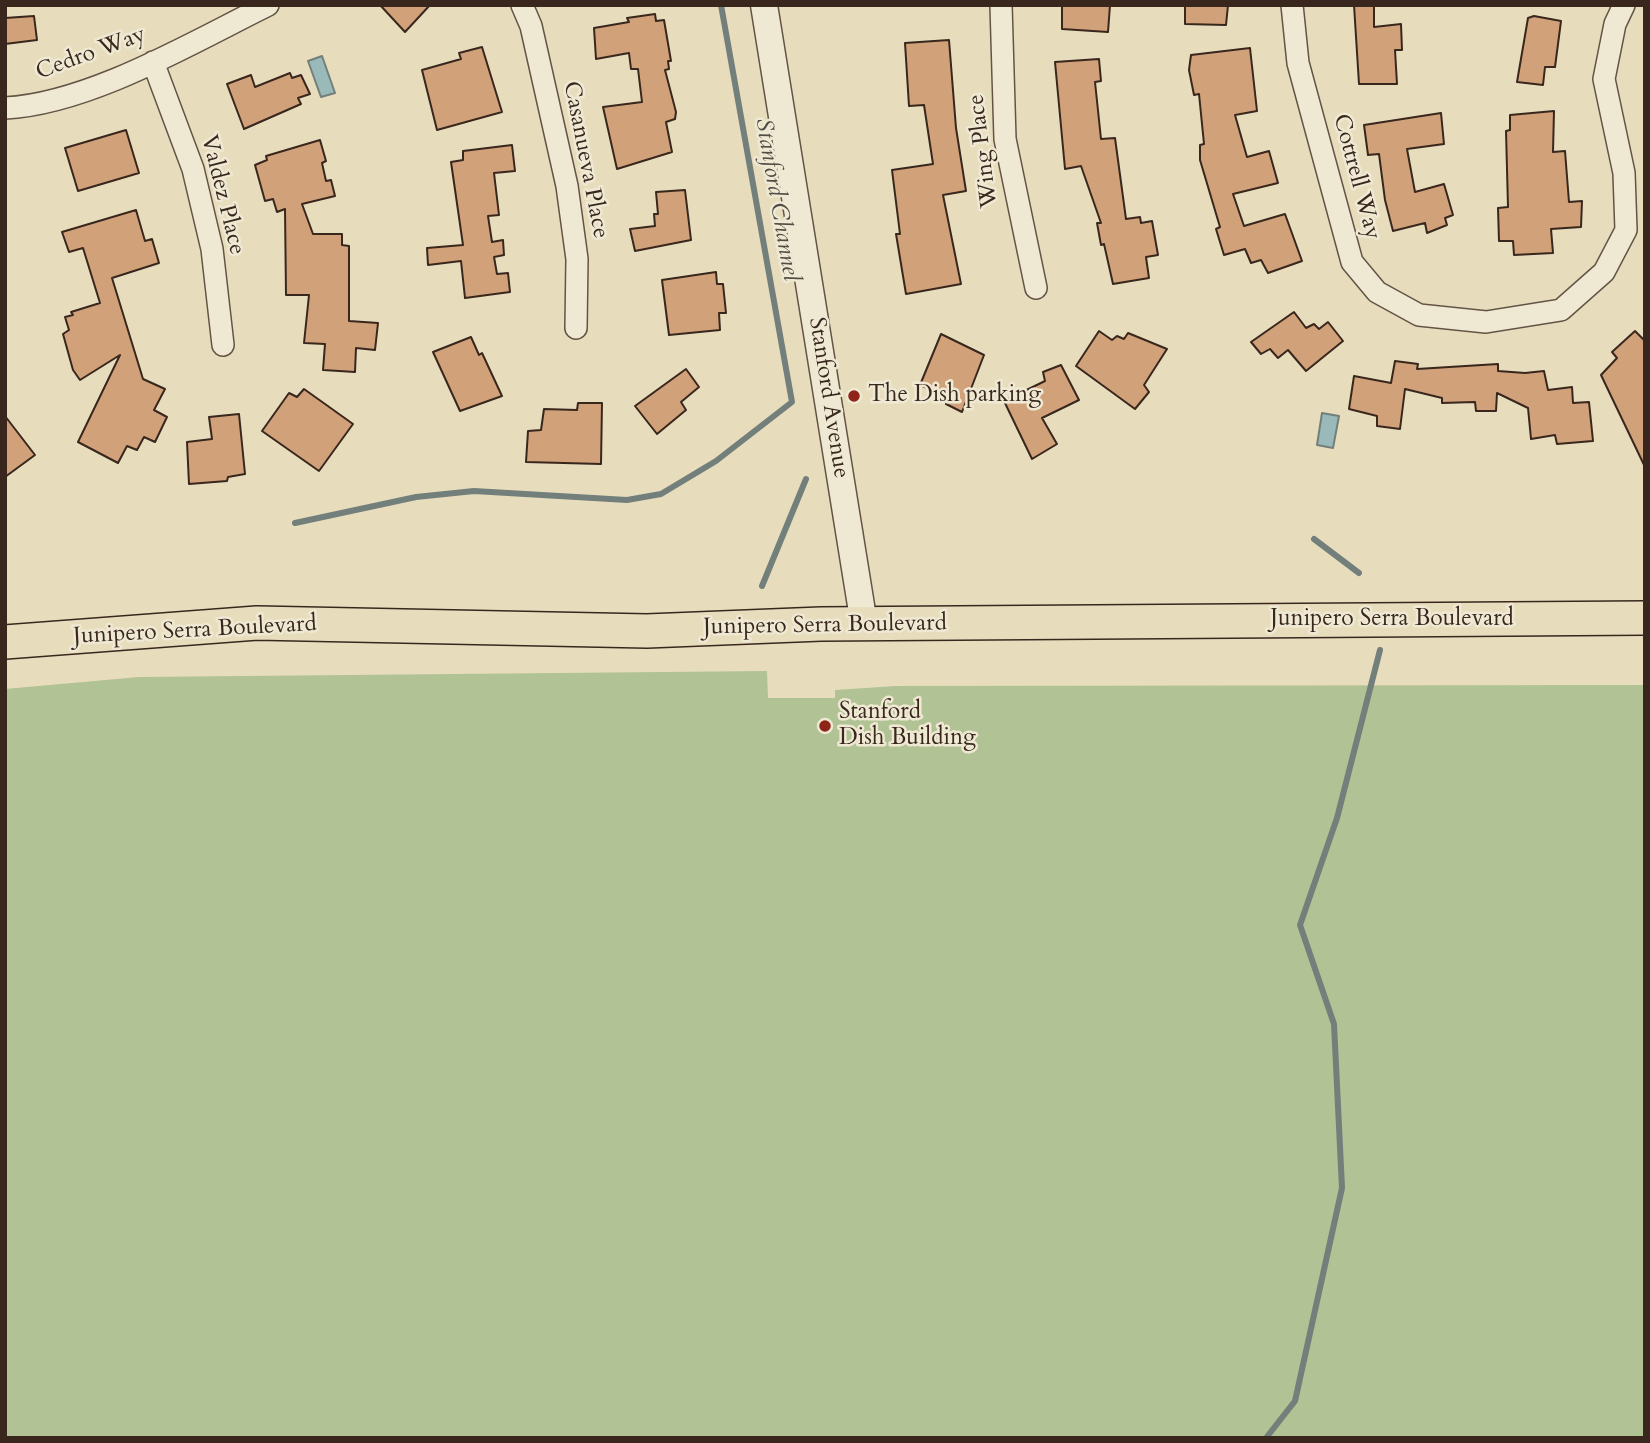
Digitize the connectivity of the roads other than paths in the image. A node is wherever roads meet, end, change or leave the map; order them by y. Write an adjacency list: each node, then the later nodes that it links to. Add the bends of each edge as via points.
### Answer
1 (268, 5): 7 (street, Cedro Way)
2 (522, 5): 10 (street, Casanueva Place, via 531,26 567,186 576,259)
3 (764, 5): 13 (street, Stanford Avenue)
4 (1001, 5): 9 (street, Wing Place, via 1005,139)
5 (1293, 5): 6 (street, Cottrell Way, via 1298,63 1352,262 1377,292 1419,316 1486,322 1561,310 1604,272 1626,230 1624,173 1604,79 1615,24)
6 (1624, 5)
7 (153, 62): 8 (street, Cedro Way, via 75,93); 11 (street, Valdez Place, via 193,169 212,249)
8 (5, 108)
9 (1036, 288)
10 (576, 328)
11 (223, 345)
12 (1645, 618): 13 (main road, Junipero Serra Boulevard)
13 (864, 624): 14 (main road, Junipero Serra Boulevard, via 647,631 257,623)
14 (5, 642)

